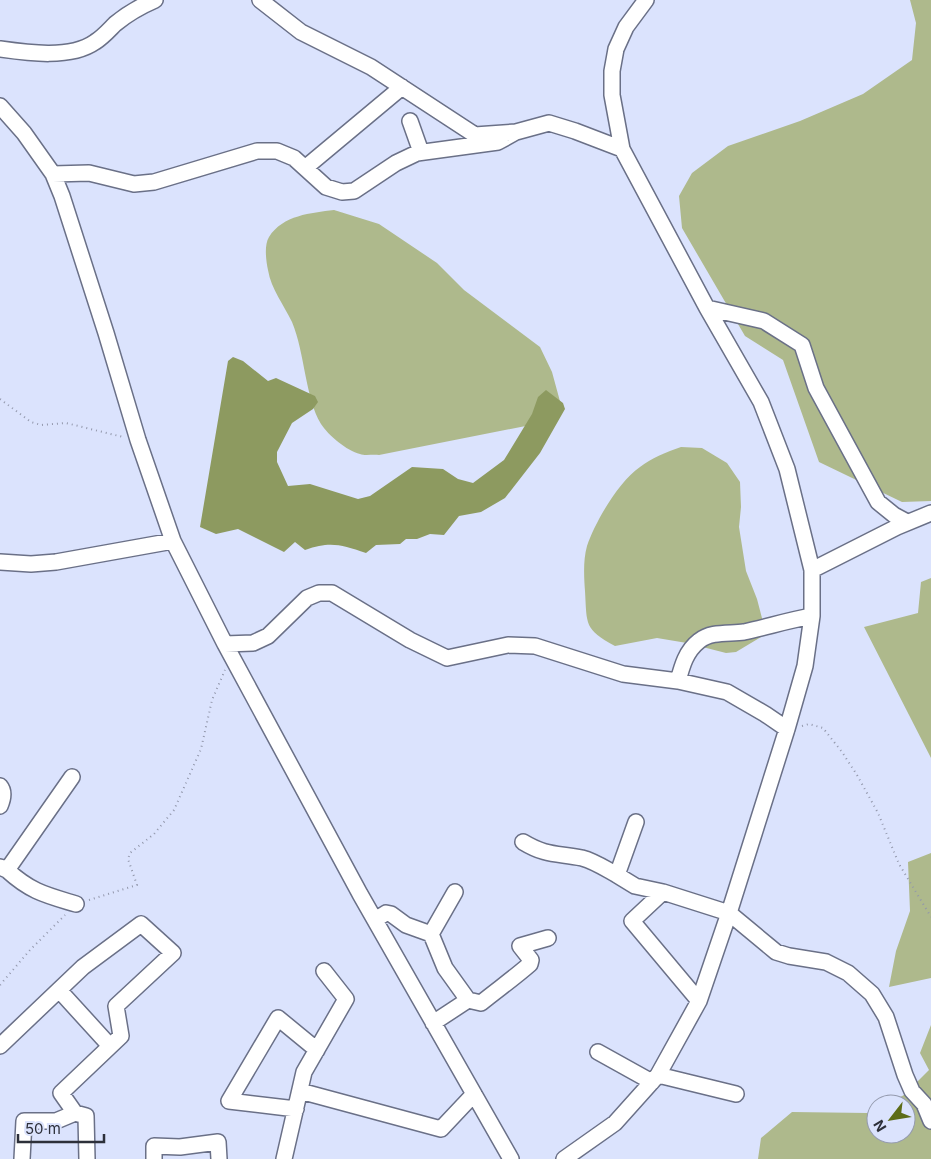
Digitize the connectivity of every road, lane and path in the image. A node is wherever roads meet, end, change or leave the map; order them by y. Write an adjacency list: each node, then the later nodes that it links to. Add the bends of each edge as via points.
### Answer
1 (155, 0): 4 (street, via 118,22 95,43 82,48 56,53)
2 (260, 0): 5 (street, via 301,32 371,67)
3 (646, 0): 9 (street, via 619,41 612,71 612,95)
4 (0, 49)
5 (402, 88): 8 (street, via 475,135); 11 (street)
6 (0, 106): 12 (street)
7 (410, 121): 10 (street)
8 (516, 132): 9 (street, via 548,123); 10 (street, via 498,142)
9 (622, 149): 13 (street)
10 (421, 152): 11 (street, via 396,163 354,191 342,192 326,187)
11 (306, 168): 12 (street, via 294,158 277,151 257,151 154,182 134,184 89,173)
12 (53, 174): 15 (street)
13 (707, 308): 17 (street, via 764,321 802,345 816,388 878,502); 20 (street, via 761,402 787,469)
14 (0, 399): 15 (path, via 31,422 41,425 66,423)
15 (138, 440): 18 (street)
16 (931, 513): 17 (street)
17 (907, 522): 20 (street)
18 (173, 541): 19 (street, via 56,562); 22 (street)
19 (0, 562)
20 (812, 570): 21 (street)
21 (812, 616): 23 (street, via 700,640 682,663); 24 (street, via 805,666)
22 (228, 649): 23 (street, via 268,636 307,598 319,592 332,593 410,640 447,658 508,645 535,646 623,674); 34 (path, via 201,749 174,810 154,834 130,853 128,860 137,885); 37 (street)
23 (678, 681): 24 (street, via 727,692)
24 (787, 729): 35 (street); 36 (path, via 810,724 823,728 842,752 878,813 899,864)
25 (72, 777): 30 (street)
26 (0, 786): 27 (street, via 3,798)
27 (0, 806)
28 (636, 822): 31 (street)
29 (523, 842): 31 (street, via 547,853 584,858)
30 (4, 868): 34 (street, via 44,895)
31 (617, 875): 33 (street, via 635,886)
32 (455, 892): 38 (street)
33 (663, 892): 35 (street); 44 (street, via 632,921)
34 (76, 904): 41 (path)
35 (729, 913): 44 (street); 56 (street, via 776,952 826,962 848,973 872,994 886,1017 905,1075)
36 (931, 917)
37 (375, 920): 38 (street, via 386,913 391,914 406,925); 45 (street)
38 (431, 934): 43 (street, via 445,968)
39 (548, 938): 43 (street, via 520,946 530,964 507,984 481,1003)
40 (324, 971): 48 (street, via 346,999)
41 (0, 985)
42 (59, 990): 46 (street); 47 (street); 47 (street, via 83,967 141,924 173,953 116,1006 121,1036)
43 (468, 1000): 45 (street)
44 (699, 1001): 50 (street)
45 (433, 1023): 52 (street)
46 (0, 1046)
47 (110, 1046): 55 (street, via 61,1093)
48 (317, 1050): 51 (street, via 304,1072); 54 (street, via 278,1018 229,1102)
49 (598, 1052): 50 (street)
50 (655, 1078): 53 (street); 63 (street, via 616,1123)
51 (300, 1091): 52 (street, via 441,1129); 54 (street)
52 (474, 1094): 62 (street)
53 (736, 1094)
54 (296, 1109): 61 (street)
55 (75, 1112): 57 (street, via 56,1121 24,1122); 58 (street, via 86,1116)
56 (931, 1121)
57 (22, 1159)
58 (87, 1159)
59 (154, 1159): 60 (street, via 154,1146 180,1148 218,1142)
60 (219, 1159)
61 (284, 1159)
62 (512, 1159)
63 (564, 1159)

